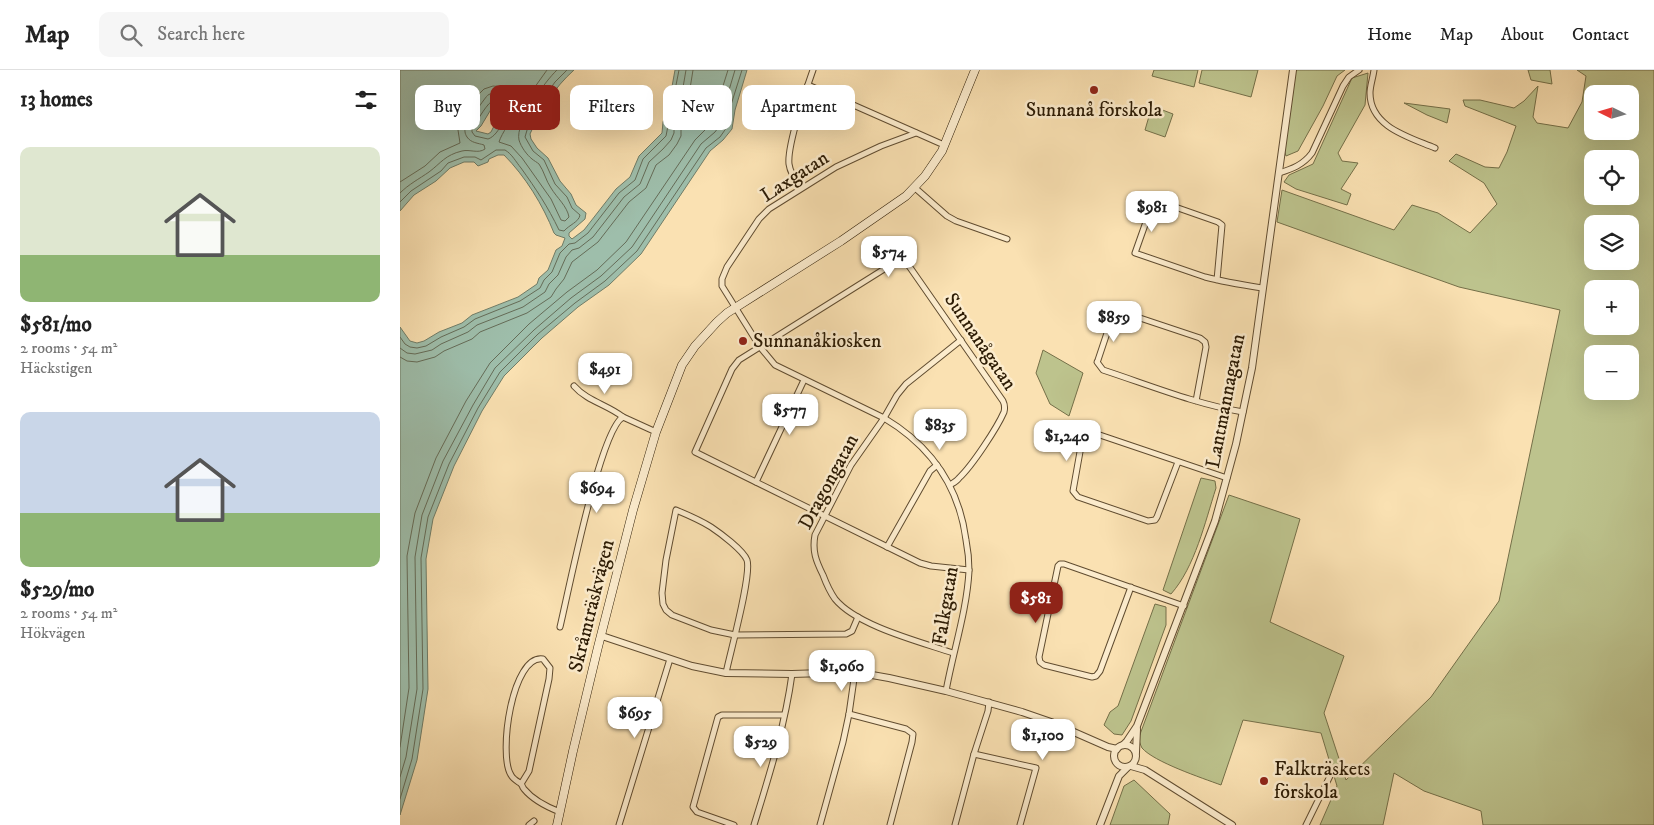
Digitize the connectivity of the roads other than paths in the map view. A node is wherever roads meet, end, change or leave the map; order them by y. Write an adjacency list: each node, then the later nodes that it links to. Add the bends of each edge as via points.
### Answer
1 (813, 70): 6 (street)
2 (975, 70): 10 (main road, Skråmträskvägen)
3 (1293, 70): 12 (street, Lantmannagatan)
4 (1359, 70): 12 (street, via 1349,77 1306,161)
5 (1374, 70): 11 (street, via 1371,104 1383,124)
6 (808, 85)
7 (855, 106): 9 (street)
8 (796, 130): 14 (street, via 789,161 791,172)
9 (916, 133): 10 (street); 14 (street, Laxgatan, via 838,166)
10 (944, 145): 13 (main road, Skråmträskvägen, via 925,176)
11 (1435, 148)
12 (1279, 173): 17 (street, Lantmannagatan)
13 (914, 187): 15 (street, via 956,221); 18 (main road, Skråmträskvägen, via 857,230)
14 (801, 188): 18 (street, Laxgatan, via 769,209 727,267 722,286)
15 (1008, 239)
16 (1217, 280): 16 (street, via 1136,253 1155,202 1222,225); 17 (street)
17 (1262, 288): 24 (street, Lantmannagatan)
18 (735, 308): 20 (street, Falkgatan); 27 (main road, Skråmträskvägen, via 694,346 671,390)
19 (960, 340): 20 (street, Sunnanågatan, via 902,260); 26 (street, Dragongatan, via 906,384); 32 (street, Sunnanågatan, via 1005,405 976,457 959,479)
20 (760, 347): 21 (street, Falkgatan, via 775,365); 31 (street, Sunnanågatan, via 732,369 695,452)
21 (804, 380): 26 (street, Falkgatan); 31 (street)
22 (574, 386): 25 (street, via 580,394)
23 (1196, 401): 23 (street, via 1103,370 1097,362 1116,314 1122,312 1205,342); 24 (street)
24 (1243, 412): 30 (street, Lantmannagatan)
25 (623, 417): 27 (street); 39 (street, via 614,428 600,460)
26 (884, 418): 29 (street, Falkgatan, via 901,427); 33 (street, Dragongatan, via 851,465)
27 (656, 432): 41 (main road, Skråmträskvägen)
28 (1178, 462): 28 (street, via 1088,430 1083,434 1073,491 1078,497 1152,521 1157,517); 30 (street)
29 (937, 465): 32 (street, Falkgatan); 34 (street, via 930,470)
30 (1227, 478): 37 (street, Lantmannagatan)
31 (756, 482): 33 (street)
32 (950, 485): 35 (street, Falkgatan, via 961,510)
33 (824, 515): 34 (street); 38 (street, Dragongatan, via 814,535 816,561 834,597)
34 (887, 547): 35 (street, via 931,566)
35 (969, 570): 42 (street, Falkgatan)
36 (1131, 587): 36 (street, via 1060,564 1040,662 1096,676); 37 (street)
37 (1184, 606): 51 (street, Lantmannagatan)
38 (858, 617): 40 (street, via 852,631 846,634); 42 (street, Dragongatan, via 896,635)
39 (560, 627)
40 (735, 635): 40 (street, via 748,570 747,560 711,526 676,510 666,560 663,604 672,615); 44 (street)
41 (602, 636): 43 (street); 60 (main road, Skråmträskvägen)
42 (953, 653): 47 (street, Falkgatan)
43 (670, 659): 44 (street); 62 (street)
44 (726, 672): 46 (street)
45 (855, 672): 46 (street); 47 (street); 49 (street)
46 (792, 674): 50 (street)
47 (946, 691): 48 (street)
48 (989, 702): 52 (street, via 1051,722); 53 (street)
49 (849, 714): 65 (street); 66 (street, via 906,729 913,734)
50 (784, 715): 63 (street, via 718,717 693,807 696,812); 64 (street)
51 (1137, 726): 52 (street, Lantmannagatan); 54 (street, Lantmannagatan)
52 (1118, 753): 54 (street, via 1129,746); 55 (street, via 1121,766); 58 (street)
53 (974, 754): 67 (street); 68 (street, via 1036,768)
54 (1136, 755): 55 (street); 56 (street)
55 (1129, 766): 56 (street); 58 (street)
56 (1145, 770): 70 (street)
57 (1333, 770): 71 (street)
58 (1116, 783): 69 (street)
59 (521, 784): 59 (street, via 508,770 508,716 526,668 532,661 543,659 550,668 549,679 530,771); 60 (street, via 540,802)
60 (560, 812): 61 (main road, Skråmträskvägen)
61 (557, 825)
62 (618, 825)
63 (734, 825)
64 (754, 825)
65 (820, 825)
66 (890, 825)
67 (955, 825)
68 (1020, 825)
69 (1100, 825)
70 (1232, 825)
71 (1306, 825)

